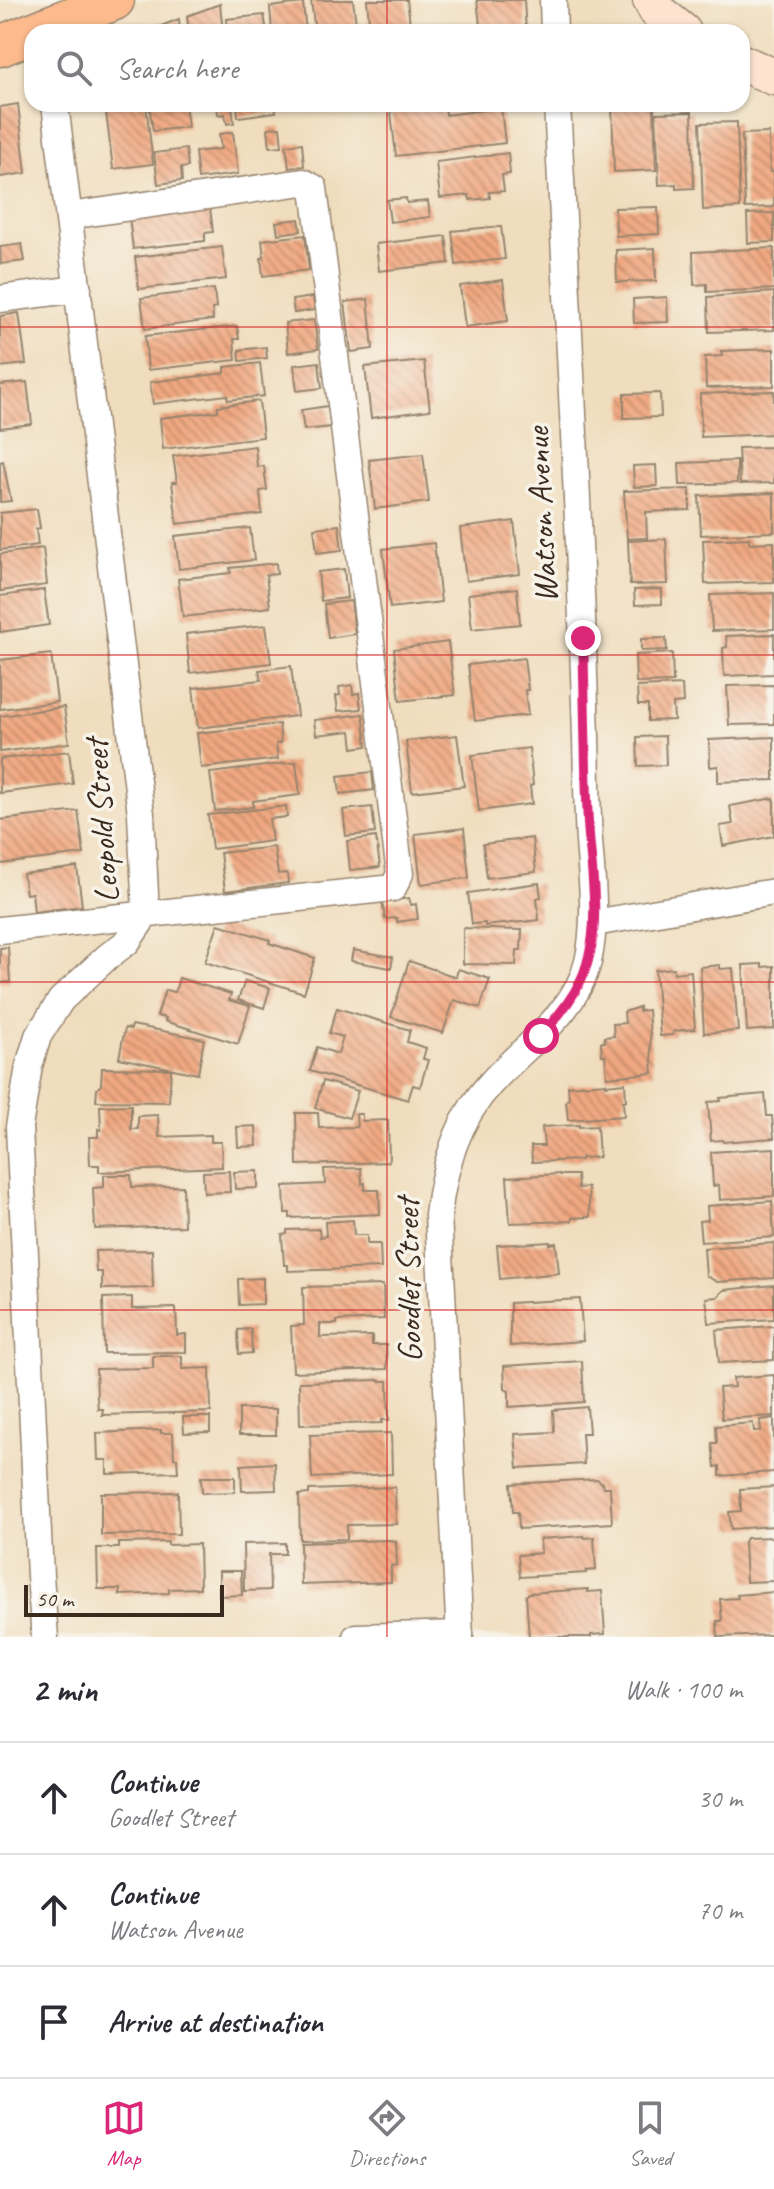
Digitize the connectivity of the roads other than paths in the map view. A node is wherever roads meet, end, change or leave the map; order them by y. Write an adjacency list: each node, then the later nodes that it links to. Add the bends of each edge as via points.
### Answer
1 (553, 0): 5 (street)
2 (651, 0): 6 (main road)
3 (102, 2): 4 (main road)
4 (54, 24)
5 (554, 24)
6 (673, 24)
7 (24, 37): 8 (main road)
8 (0, 46)
9 (750, 66): 10 (main road)
10 (774, 77)
11 (56, 112): 13 (street, Leopold Street)
12 (557, 112): 18 (street, Watson Avenue)
13 (69, 216): 14 (street, Leopold Street); 17 (street, via 303,182 314,188 400,874 393,888)
14 (78, 289): 15 (street); 17 (street, Leopold Street, via 141,814)
15 (0, 299)
16 (774, 892): 18 (street)
17 (146, 914): 19 (street); 21 (street, Leopold Street, via 127,942 61,1000 38,1036 19,1127)
18 (594, 923): 20 (street, Goodlet Street, via 577,987 541,1036 477,1100 461,1126 442,1182 438,1215)
19 (0, 930)
20 (460, 1635): 22 (street)
21 (45, 1637)
22 (356, 1637)

